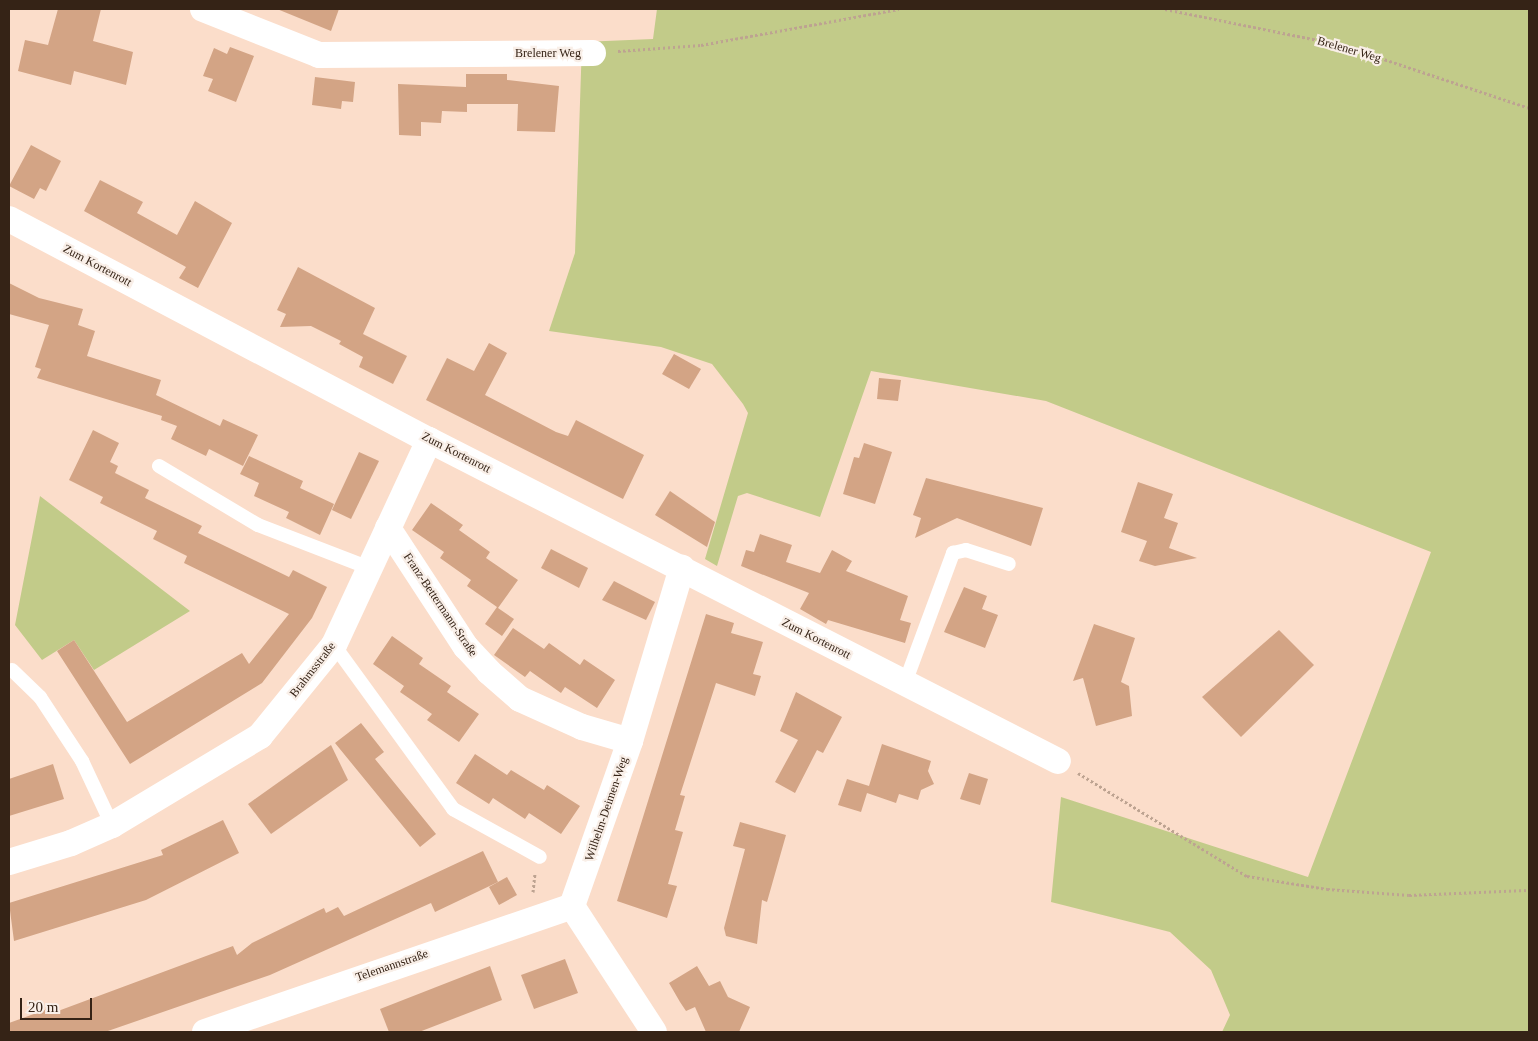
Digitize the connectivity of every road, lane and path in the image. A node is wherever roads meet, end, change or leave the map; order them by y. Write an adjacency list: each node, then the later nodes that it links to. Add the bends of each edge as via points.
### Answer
1 (203, 9): 4 (street, Brelener Weg, via 319,55)
2 (899, 9): 4 (path, Brelener Weg, via 701,45)
3 (1165, 9): 5 (path, Brelener Weg, via 1342,45)
4 (592, 53)
5 (1529, 108)
6 (9, 219): 7 (street, Zum Kortenrott)
7 (429, 440): 9 (street, Brahmsstraße); 12 (street, Zum Kortenrott)
8 (159, 466): 11 (lane, via 258,525)
9 (388, 528): 11 (street, Brahmsstraße); 16 (street, Franz-Bettermann-Straße, via 466,647 489,672 520,699 582,726)
10 (1009, 564): 15 (lane, via 966,550 953,553)
11 (367, 567): 13 (street, Brahmsstraße)
12 (682, 568): 15 (street, Zum Kortenrott); 16 (street, Wilhelm-Deimen-Weg)
13 (334, 645): 18 (street, Brahmsstraße, via 260,736); 19 (lane, via 453,809)
14 (12, 670): 18 (lane, via 40,697 82,761)
15 (905, 683): 17 (street, Zum Kortenrott)
16 (630, 740): 22 (street, Wilhelm-Deimen-Weg)
17 (1058, 761): 21 (path, via 1247,876 1327,889 1409,894)
18 (112, 825): 20 (street, Brahmsstraße, via 71,843)
19 (540, 857)
20 (9, 862)
21 (1529, 890)
22 (572, 906): 23 (street, Telemannstraße); 24 (street)
23 (210, 1031)
24 (654, 1032)

